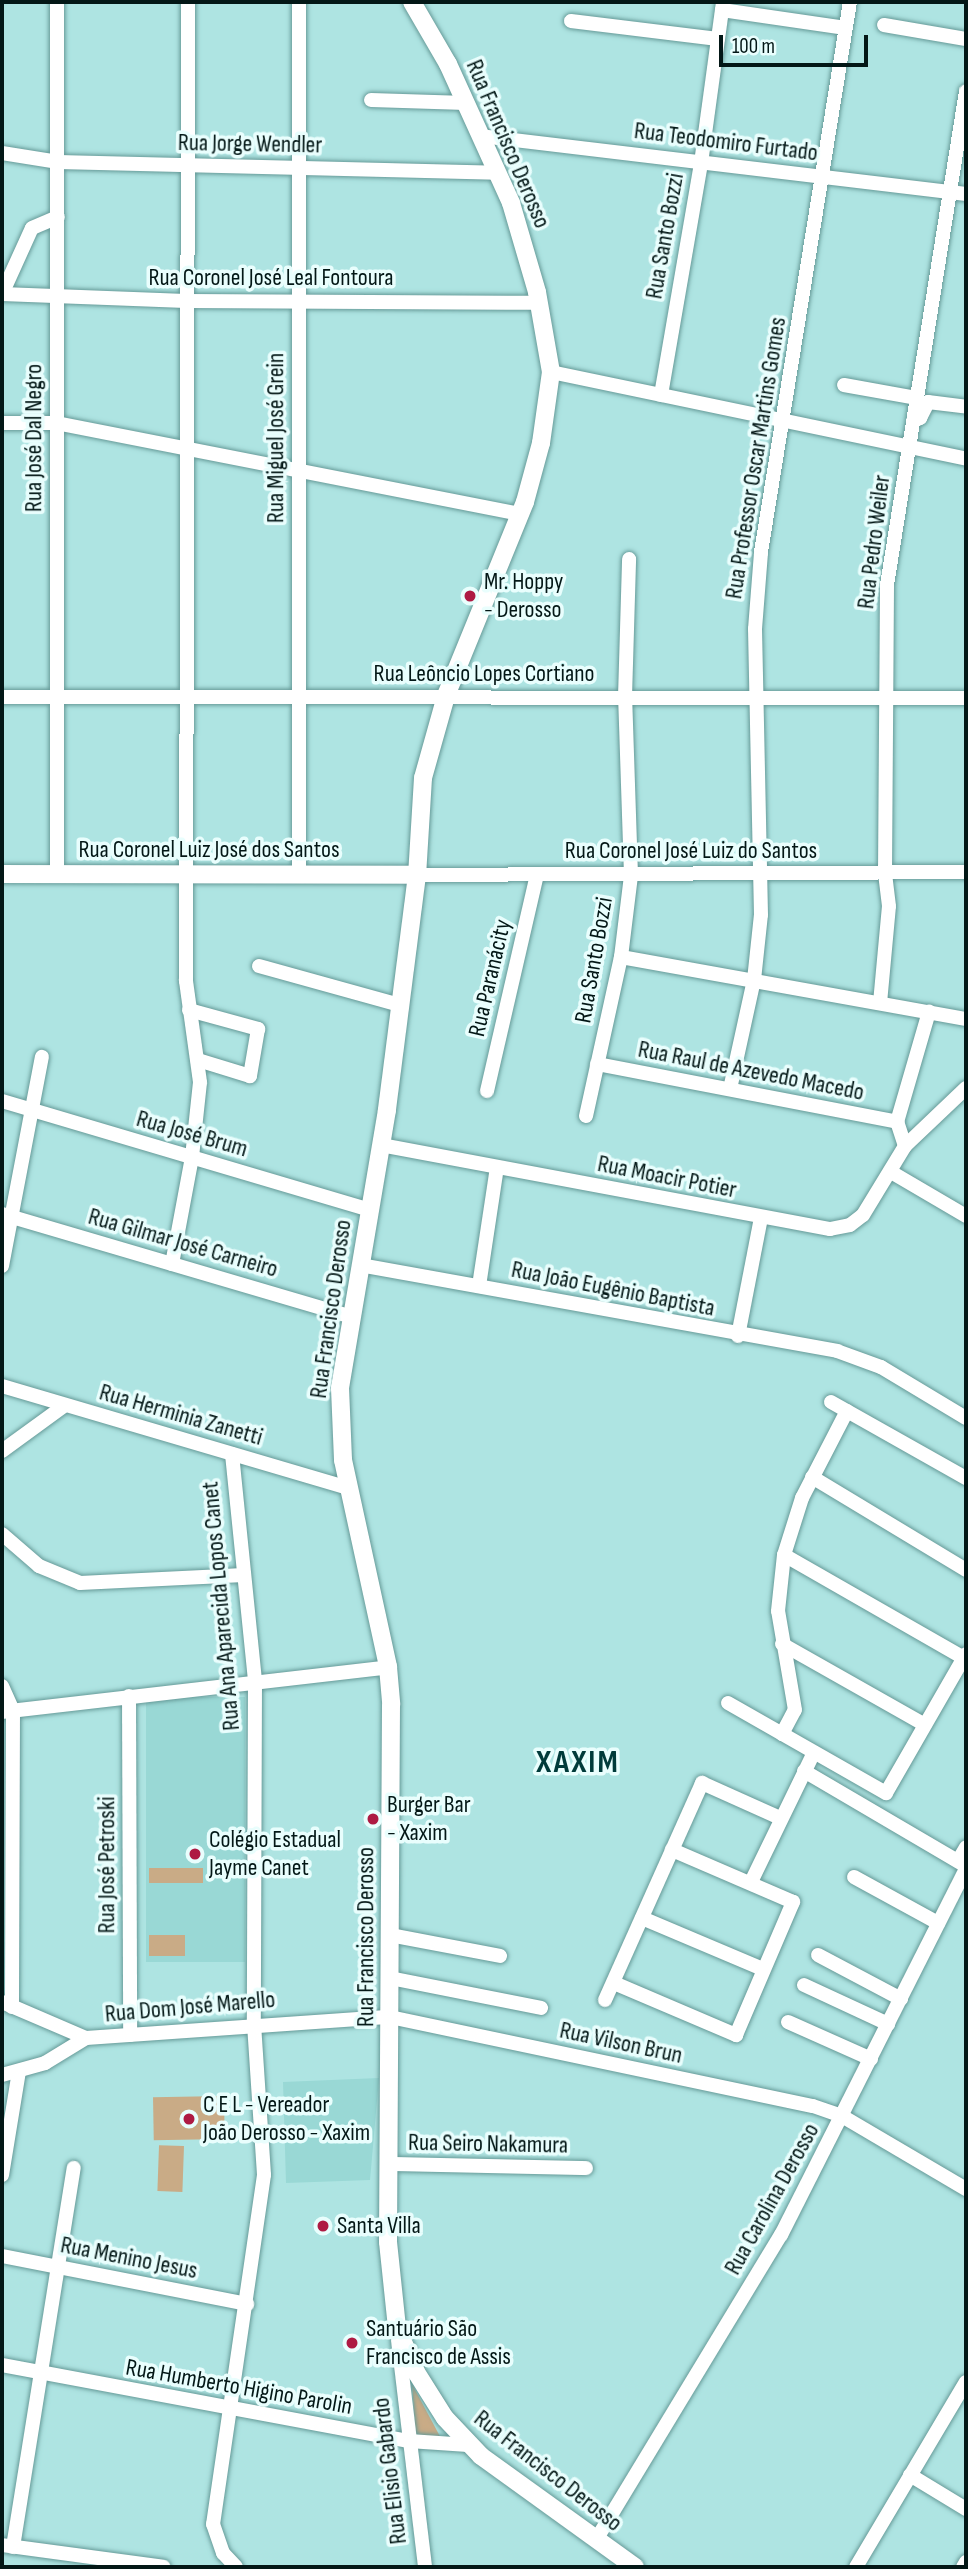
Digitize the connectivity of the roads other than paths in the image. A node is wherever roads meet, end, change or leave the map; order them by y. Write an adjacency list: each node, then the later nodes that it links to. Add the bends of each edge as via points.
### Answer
1 (57, 2): 17 (street, Rua José Dal Negro)
2 (188, 2): 19 (street)
3 (299, 2): 20 (street, Rua Miguel José Grein)
4 (412, 2): 14 (main road, Rua Francisco Derosso)
5 (850, 2): 9 (street, Rua Professor Oscar Martins Gomes)
6 (722, 6): 9 (street); 10 (street, Rua Santo Bozzi)
7 (571, 21): 10 (street)
8 (884, 25): 11 (street)
9 (846, 28): 22 (street, Rua Professor Oscar Martins Gomes)
10 (718, 39): 18 (street, Rua Santo Bozzi)
11 (966, 39)
12 (966, 90): 23 (street, Rua Pedro Weiler)
13 (371, 100): 14 (street)
14 (466, 103): 15 (main road, Rua Francisco Derosso)
15 (480, 135): 18 (street, Rua Teodomiro Furtado); 21 (main road, Rua Francisco Derosso)
16 (2, 153): 17 (street, Rua Jorge Wendler)
17 (58, 162): 19 (street, Rua Jorge Wendler); 25 (street, Rua José Dal Negro)
18 (701, 163): 22 (street, Rua Teodomiro Furtado); 33 (street, Rua Santo Bozzi)
19 (188, 166): 20 (street, Rua Jorge Wendler); 29 (street)
20 (299, 168): 21 (street, Rua Jorge Wendler); 28 (street, Rua Miguel José Grein)
21 (497, 173): 30 (main road, Rua Francisco Derosso, via 511,203)
22 (824, 176): 23 (street, Rua Teodomiro Furtado); 36 (street, Rua Professor Oscar Martins Gomes)
23 (948, 191): 24 (street, Rua Teodomiro Furtado); 34 (street, Rua Pedro Weiler)
24 (966, 194)
25 (58, 217): 26 (street, via 32,228); 27 (street, Rua José Dal Negro)
26 (2, 294): 27 (street, Rua Coronel José Leal Fontoura)
27 (57, 298): 29 (street, Rua Coronel José Leal Fontoura); 39 (street, Rua José Dal Negro)
28 (299, 300): 29 (street, Rua Coronel José Leal Fontoura); 30 (street, Rua Coronel José Leal Fontoura); 43 (street, Rua Miguel José Grein)
29 (186, 301): 41 (street)
30 (540, 303): 31 (main road, Rua Francisco Derosso)
31 (551, 372): 33 (street); 44 (main road, Rua Francisco Derosso, via 541,443)
32 (845, 386): 34 (street)
33 (660, 395): 36 (street)
34 (916, 398): 37 (street, Rua Pedro Weiler)
35 (966, 407): 37 (street, via 928,402)
36 (782, 421): 40 (street); 52 (street, Rua Professor Oscar Martins Gomes, via 757,593)
37 (913, 421): 40 (street, Rua Pedro Weiler)
38 (2, 423): 39 (street)
39 (56, 424): 41 (street); 49 (street, Rua José Dal Negro)
40 (909, 447): 42 (street); 53 (street, Rua Pedro Weiler, via 887,585)
41 (187, 449): 43 (street); 50 (street)
42 (966, 459)
43 (299, 471): 44 (street); 46 (street, Rua Miguel José Grein)
44 (520, 514): 47 (main road, Rua Francisco Derosso)
45 (629, 559): 51 (street, Rua Santo Bozzi)
46 (299, 696): 47 (street, Rua Leôncio Lopes Cortiano); 50 (street, Rua Leôncio Lopes Cortiano); 60 (street, Rua Miguel José Grein)
47 (446, 696): 51 (street, Rua Leôncio Lopes Cortiano); 61 (main road, Rua Francisco Derosso, via 423,778)
48 (2, 697): 49 (street, Rua Leôncio Lopes Cortiano)
49 (57, 697): 50 (street, Rua Leôncio Lopes Cortiano); 58 (street, Rua José Dal Negro)
50 (186, 697): 59 (street)
51 (625, 697): 52 (street, Rua Leôncio Lopes Cortiano); 64 (street, Rua Santo Bozzi)
52 (757, 697): 53 (street, Rua Leôncio Lopes Cortiano); 62 (street, Rua Professor Oscar Martins Gomes)
53 (887, 697): 54 (street, Rua Leôncio Lopes Cortiano); 56 (street, Rua Pedro Weiler)
54 (966, 698)
55 (966, 872): 56 (street, Rua Coronel José Luiz do Santos)
56 (885, 873): 62 (street, Rua Coronel José Luiz do Santos); 68 (street, Rua Pedro Weiler, via 889,906)
57 (2, 874): 58 (main road, Rua Coronel Luiz José dos Santos)
58 (57, 874): 59 (main road, Rua Coronel Luiz José dos Santos)
59 (185, 874): 60 (main road, Rua Coronel Luiz José dos Santos); 70 (street)
60 (299, 874): 61 (main road, Rua Coronel Luiz José dos Santos)
61 (416, 874): 63 (street, Rua Coronel José Luiz do Santos); 69 (main road, Rua Francisco Derosso)
62 (759, 874): 64 (street, Rua Coronel José Luiz do Santos); 67 (street, Rua Professor Oscar Martins Gomes)
63 (537, 875): 64 (street, Rua Coronel José Luiz do Santos); 78 (street, Rua Paranácity)
64 (631, 875): 65 (street, Rua Santo Bozzi)
65 (621, 957): 67 (street); 75 (street, Rua Santo Bozzi)
66 (259, 966): 69 (street)
67 (754, 980): 68 (street); 77 (street, Rua Professor Oscar Martins Gomes)
68 (880, 1003): 71 (street)
69 (400, 1005): 83 (main road, Rua Francisco Derosso)
70 (189, 1010): 74 (street); 74 (street, via 258,1029 250,1076)
71 (929, 1012): 72 (street); 82 (street)
72 (966, 1019)
73 (42, 1057): 80 (street)
74 (198, 1060): 85 (street)
75 (597, 1064): 77 (street, Rua Raul de Azevedo Macedo); 81 (street, Rua Santo Bozzi)
76 (966, 1088): 84 (street, Rua Moacir Potier)
77 (730, 1089): 82 (street, Rua Raul de Azevedo Macedo)
78 (487, 1091)
79 (2, 1101): 80 (street, Rua José Brum)
80 (31, 1110): 85 (street, Rua José Brum); 89 (street)
81 (586, 1116)
82 (897, 1122): 84 (street)
83 (381, 1145): 86 (street, Rua Moacir Potier); 88 (main road, Rua Francisco Derosso)
84 (905, 1146): 87 (street, Rua Moacir Potier)
85 (192, 1157): 88 (street, Rua José Brum); 92 (street)
86 (497, 1167): 91 (street, Rua Moacir Potier); 95 (street)
87 (891, 1172): 90 (street); 91 (street, Rua Moacir Potier, via 863,1215 850,1224 830,1229)
88 (370, 1210): 93 (main road, Rua Francisco Derosso)
89 (7, 1215): 92 (street, Rua Gilmar José Carneiro); 94 (street)
90 (966, 1216)
91 (761, 1218): 97 (street)
92 (172, 1264): 96 (street, Rua Gilmar José Carneiro)
93 (360, 1265): 95 (street, Rua João Eugênio Baptista); 96 (main road, Rua Francisco Derosso)
94 (2, 1266)
95 (479, 1286): 97 (street, Rua João Eugênio Baptista)
96 (352, 1317): 107 (main road, Rua Francisco Derosso, via 340,1388)
97 (738, 1336): 102 (street, Rua João Eugênio Baptista, via 858,1356)
98 (2, 1386): 100 (street, Rua Herminia Zanetti)
99 (831, 1402): 101 (street)
100 (65, 1405): 103 (street); 104 (street, Rua Herminia Zanetti)
101 (847, 1411): 105 (street); 106 (street)
102 (966, 1418)
103 (2, 1451)
104 (232, 1454): 107 (street, Rua Herminia Zanetti); 113 (street, Rua Ana Aparecida Lopos Canet)
105 (812, 1478): 108 (street); 109 (street)
106 (966, 1478)
107 (348, 1488): 117 (main road, Rua Francisco Derosso)
108 (830, 1488): 109 (street); 112 (street)
109 (802, 1498): 111 (street)
110 (2, 1534): 113 (street, via 38,1566 80,1583)
111 (784, 1555): 114 (street, via 778,1589); 116 (street)
112 (966, 1570)
113 (244, 1575): 119 (street, Rua Ana Aparecida Lopos Canet)
114 (782, 1644): 115 (street); 118 (street)
115 (803, 1656): 118 (street); 124 (street)
116 (965, 1656): 124 (street)
117 (388, 1667): 119 (street); 140 (main road, Rua Francisco Derosso)
118 (787, 1669): 125 (street, via 795,1710)
119 (255, 1681): 121 (street); 153 (street, Rua Ana Aparecida Lopos Canet)
120 (2, 1686): 123 (street)
121 (129, 1696): 123 (street); 155 (street, Rua José Petroski)
122 (728, 1703): 125 (street)
123 (7, 1712): 149 (street)
124 (925, 1725): 130 (street)
125 (782, 1734): 126 (street)
126 (814, 1752): 127 (street); 128 (street)
127 (804, 1771): 129 (street); 132 (street)
128 (847, 1771): 129 (street); 130 (street)
129 (843, 1792): 131 (street)
130 (886, 1793): 131 (street)
131 (876, 1812): 135 (street)
132 (780, 1818): 134 (street, via 702,1783); 137 (street)
133 (966, 1847): 135 (street, Rua Carolina Derosso)
134 (672, 1850): 137 (street); 138 (street)
135 (963, 1865): 139 (street, Rua Carolina Derosso)
136 (854, 1877): 139 (street)
137 (751, 1882): 143 (street, via 793,1902)
138 (642, 1917): 143 (street); 145 (street)
139 (938, 1923): 147 (street, Rua Carolina Derosso)
140 (390, 1935): 142 (street); 144 (main road, Rua Francisco Derosso)
141 (818, 1955): 147 (street)
142 (500, 1956)
143 (764, 1969): 145 (street, via 736,2035)
144 (390, 1979): 150 (street); 151 (main road, Rua Francisco Derosso)
145 (614, 1983): 148 (street)
146 (804, 1984): 154 (street)
147 (901, 1999): 154 (street, Rua Carolina Derosso)
148 (605, 2000)
149 (7, 2005): 156 (street)
150 (541, 2008)
151 (390, 2017): 153 (street, Rua Dom José Marello); 160 (street, Rua Vilson Brun); 161 (main road, Rua Francisco Derosso)
152 (788, 2022): 157 (street)
153 (254, 2024): 155 (street, Rua Dom José Marello); 168 (street, Rua Ana Aparecida Lopos Canet, via 264,2175)
154 (888, 2024): 157 (street, Rua Carolina Derosso)
155 (130, 2035): 156 (street, Rua Dom José Marello)
156 (86, 2038): 158 (street, Rua Dom José Marello, via 65,2054)
157 (871, 2059): 160 (street, Rua Carolina Derosso)
158 (19, 2071): 159 (street, Rua Dom José Marello); 164 (street)
159 (2, 2075)
160 (842, 2116): 165 (street, Rua Vilson Brun); 178 (street, Rua Carolina Derosso, via 781,2235)
161 (389, 2164): 163 (street, Rua Seiro Nakamura); 169 (main road, Rua Francisco Derosso, via 388,2242)
162 (74, 2168): 167 (street)
163 (586, 2168)
164 (2, 2175)
165 (966, 2189)
166 (2, 2256): 167 (street, Rua Menino Jesus)
167 (60, 2267): 168 (street, Rua Menino Jesus); 171 (street)
168 (247, 2304): 173 (street, Rua Ana Aparecida Lopos Canet)
169 (397, 2328): 174 (street, Rua Elisio Gabardo); 175 (main road, Rua Francisco Derosso, via 416,2372)
170 (2, 2365): 171 (street, Rua Humberto Higino Parolin)
171 (44, 2374): 173 (street, Rua Humberto Higino Parolin); 179 (street)
172 (966, 2382): 176 (street)
173 (232, 2408): 174 (street, Rua Humberto Higino Parolin); 182 (street, Rua Ana Aparecida Lopos Canet, via 213,2524 223,2553)
174 (409, 2441): 175 (street, Rua Humberto Higino Parolin); 183 (street, Rua Elisio Gabardo)
175 (468, 2445): 178 (main road, Rua Francisco Derosso)
176 (910, 2475): 177 (street); 185 (street)
177 (966, 2509)
178 (596, 2540): 184 (main road, Rua Francisco Derosso)
179 (7, 2546): 181 (street)
180 (966, 2563): 186 (street)
181 (164, 2567)
182 (236, 2567)
183 (425, 2567)
184 (635, 2567)
185 (856, 2567)
186 (963, 2567)

